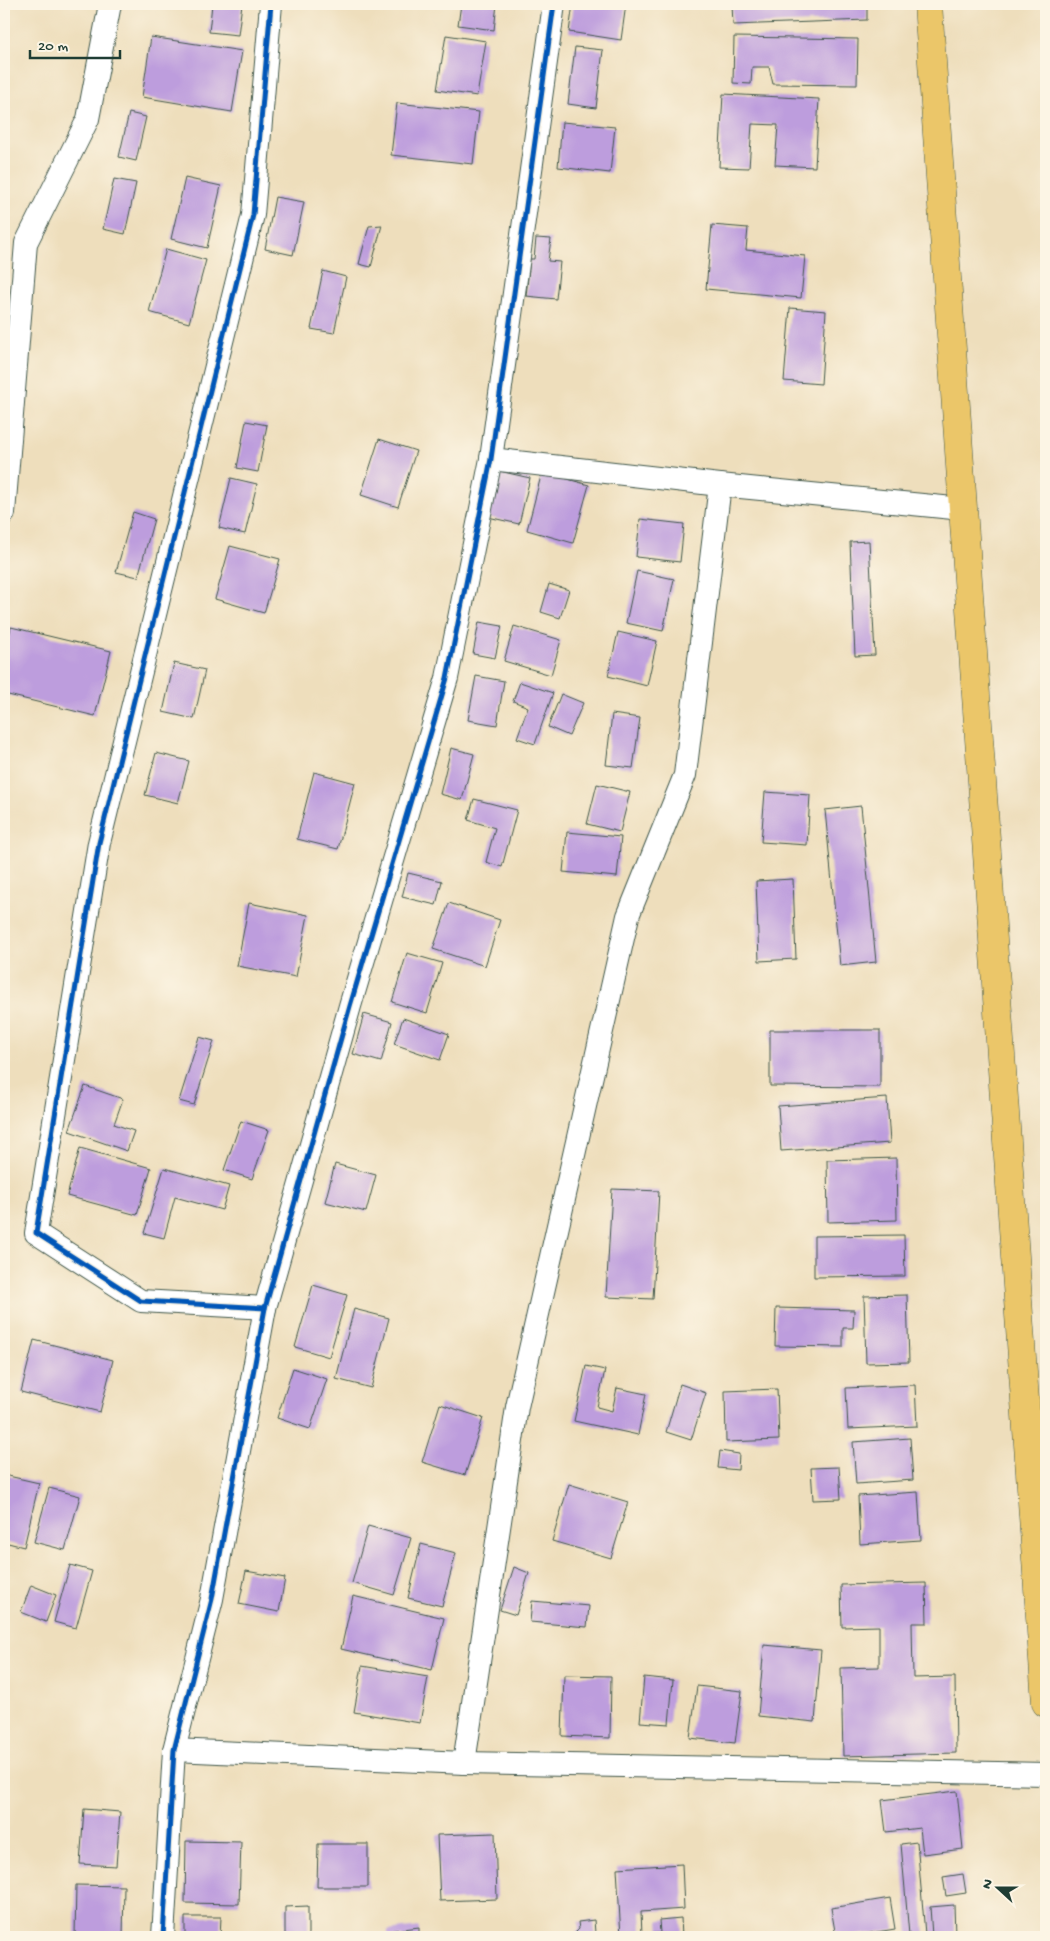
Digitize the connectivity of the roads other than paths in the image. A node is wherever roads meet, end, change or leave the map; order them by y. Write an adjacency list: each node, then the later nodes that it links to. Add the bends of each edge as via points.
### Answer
1 (110, 4): 8 (street, via 88,119 26,242)
2 (270, 4): 9 (street, via 253,216 98,843 36,1233 141,1301)
3 (554, 4): 5 (street)
4 (928, 4): 7 (highway)
5 (490, 459): 6 (street); 9 (street, via 447,678)
6 (720, 485): 7 (street); 12 (street, via 685,775 628,916 519,1397)
7 (963, 509): 10 (highway)
8 (4, 513)
9 (265, 1308): 11 (street, via 212,1599)
10 (1046, 1703)
11 (174, 1750): 12 (street); 14 (street)
12 (464, 1763): 13 (street)
13 (1046, 1774)
14 (163, 1937)

